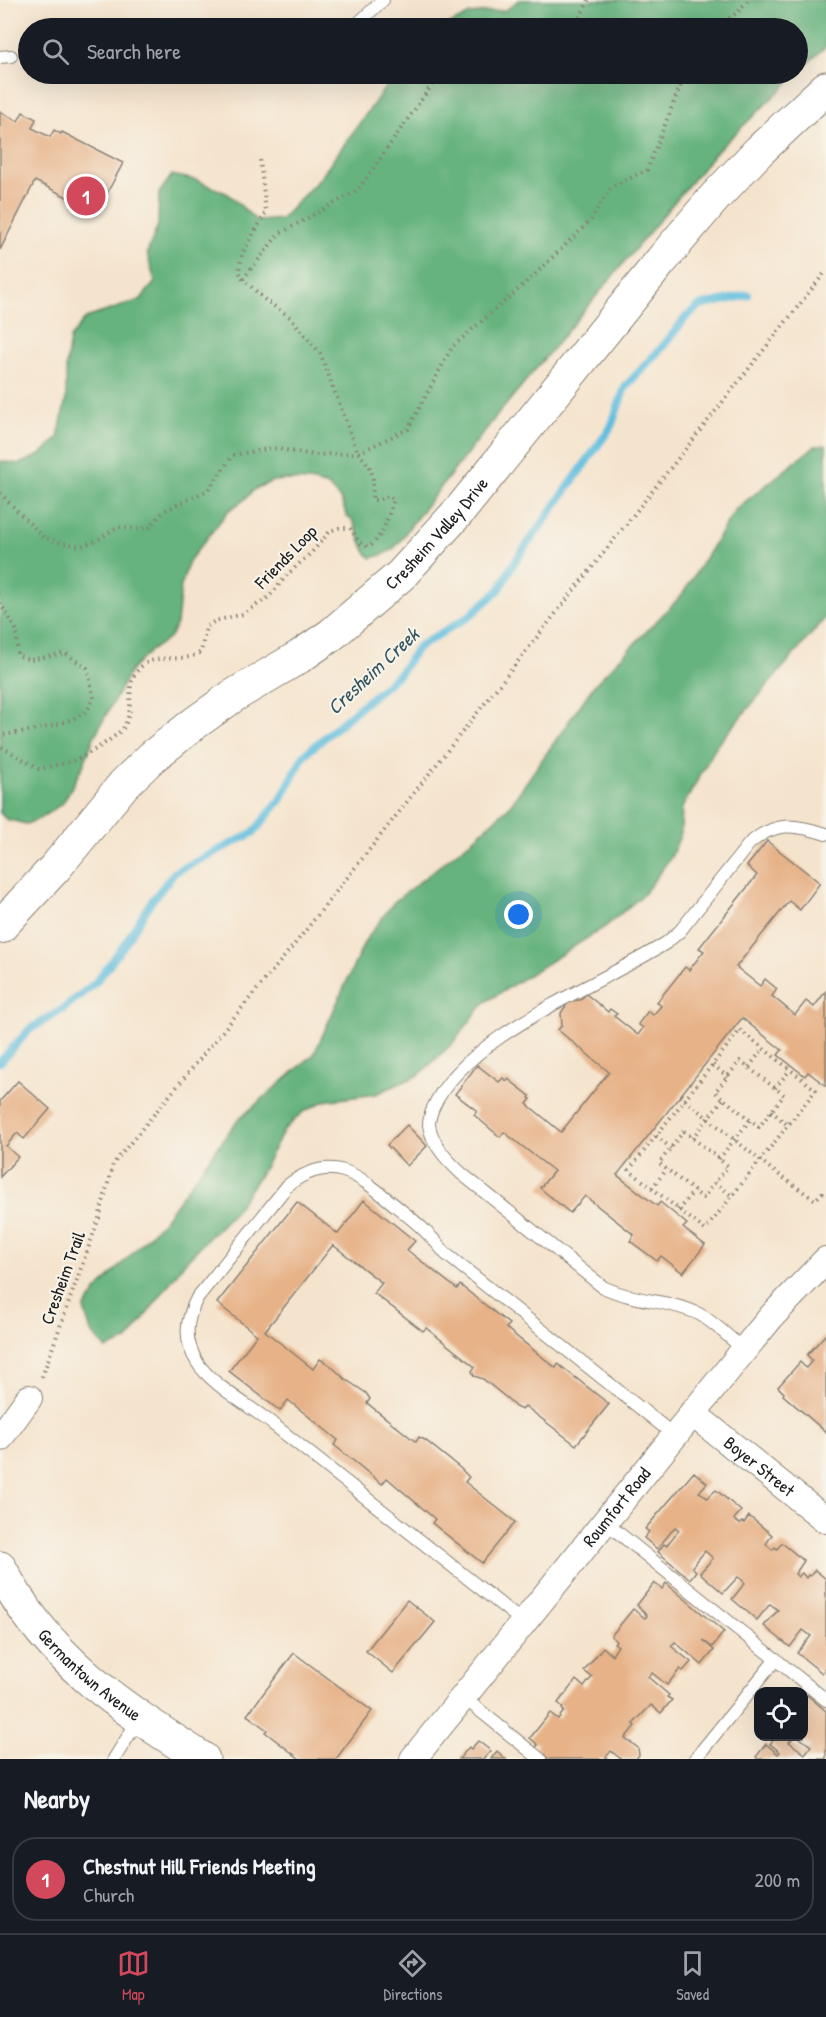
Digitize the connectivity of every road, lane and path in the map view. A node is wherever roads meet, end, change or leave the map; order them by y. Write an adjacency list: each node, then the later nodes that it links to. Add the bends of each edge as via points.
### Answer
1 (383, 0): 4 (lane)
2 (589, 0): 5 (path)
3 (748, 0): 6 (path)
4 (364, 18)
5 (579, 18)
6 (729, 18)
7 (433, 84): 12 (path, via 358,190 279,234)
8 (681, 84): 13 (path, via 647,170 611,187 591,220 452,347 408,429)
9 (826, 88): 19 (main road, Cresheim Valley Drive, via 701,213 482,483 401,575 331,635 233,696 152,758 124,784 56,868)
10 (260, 160): 12 (path, via 266,212 239,262)
11 (826, 271): 48 (path, Cresheim Trail, via 298,940 113,1164 99,1218 42,1378)
12 (243, 279): 13 (path, Friends Loop, via 291,318 320,353)
13 (358, 453): 14 (path, via 314,455 273,448 233,455 208,490 164,511 150,526 117,527 81,546 43,537); 17 (path, Friends Loop, via 372,468 372,500 389,496 394,500 375,544 368,547 360,543 350,528 330,531 269,597 243,614 206,627 201,652 193,658 148,661 136,672 124,727 93,751 39,769)
14 (0, 493)
15 (0, 603): 16 (path, via 17,631 17,655 30,660 64,653 87,668 94,698 86,712 68,720 21,734)
16 (0, 735)
17 (0, 746)
18 (826, 834): 47 (lane, via 787,826 760,834 680,931 649,954 525,1022 472,1058 438,1098 429,1124 445,1157 462,1174 580,1271 603,1287 631,1298 700,1315)
19 (0, 927)
20 (763, 1049): 21 (path, via 740,1030); 22 (path); 23 (path)
21 (712, 1065): 24 (path); 28 (path)
22 (748, 1067): 24 (path, via 740,1061); 25 (path)
23 (790, 1070): 25 (path); 32 (path, via 816,1090)
24 (728, 1077): 27 (path, via 715,1092)
25 (775, 1088): 29 (path, via 784,1095)
26 (680, 1096): 28 (path)
27 (723, 1099): 30 (path); 31 (path)
28 (685, 1100): 30 (path); 33 (path)
29 (771, 1112): 31 (path, via 759,1127); 32 (path)
30 (707, 1118): 34 (path); 35 (path)
31 (750, 1120): 35 (path)
32 (788, 1125): 38 (path)
33 (656, 1136): 36 (path); 41 (path, via 628,1170)
34 (692, 1138): 36 (path, via 684,1131); 37 (path)
35 (734, 1140): 37 (path); 38 (path)
36 (671, 1148): 39 (path, via 659,1163)
37 (719, 1159): 40 (path, via 728,1166)
38 (760, 1160): 43 (path, via 815,1200 823,1192); 44 (path)
39 (667, 1169): 41 (path); 42 (path)
40 (715, 1182): 42 (path, via 703,1198); 44 (path)
41 (652, 1188): 45 (path)
42 (694, 1191): 45 (path)
43 (826, 1195)
44 (732, 1196): 45 (path, via 705,1230)
45 (678, 1210)
46 (826, 1260): 47 (street, Roumfort Road)
47 (744, 1350): 49 (street, Roumfort Road)
48 (29, 1398): 51 (street)
49 (692, 1413): 50 (street, Roumfort Road); 52 (street, Boyer Street)
50 (674, 1435): 53 (street, Roumfort Road); 55 (lane, via 446,1254 429,1232 353,1173 318,1169 288,1185 197,1298 189,1314 187,1332 198,1364 212,1379)
51 (0, 1438)
52 (823, 1511)
53 (605, 1522): 55 (street, Roumfort Road); 56 (lane)
54 (0, 1568): 59 (main road, Germantown Avenue, via 36,1624 67,1659)
55 (523, 1622): 57 (street, Roumfort Road)
56 (776, 1659): 58 (lane); 64 (lane)
57 (463, 1697): 62 (street, Roumfort Road); 63 (lane)
58 (826, 1700)
59 (139, 1719): 60 (lane); 61 (main road, Germantown Avenue)
60 (114, 1759)
61 (203, 1759)
62 (413, 1759)
63 (540, 1759)
64 (695, 1759)

